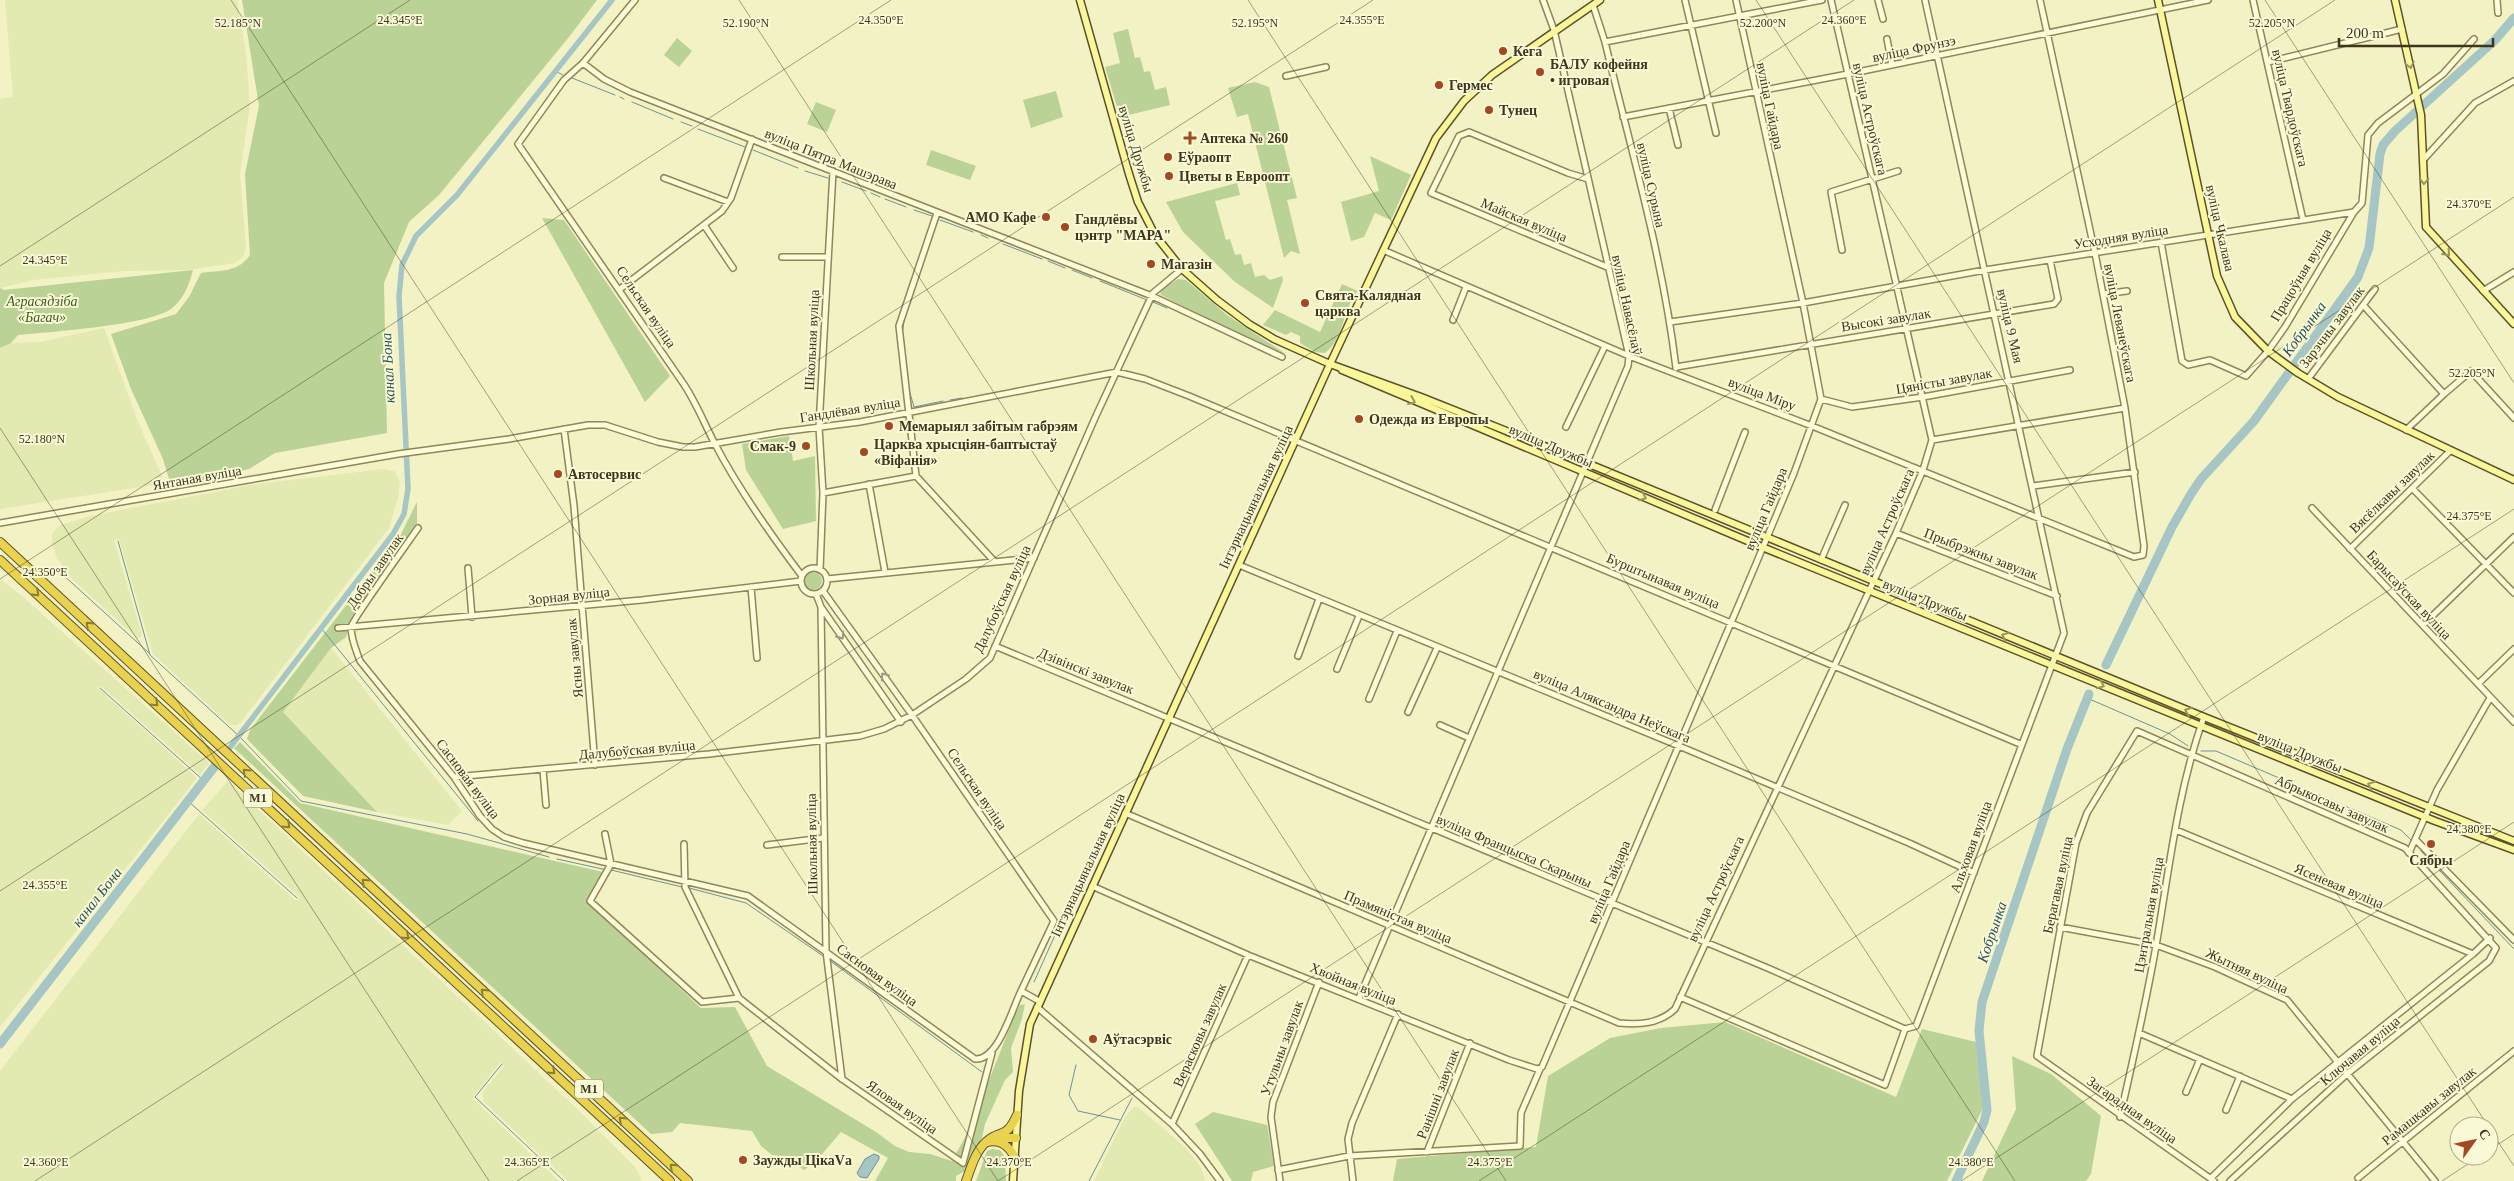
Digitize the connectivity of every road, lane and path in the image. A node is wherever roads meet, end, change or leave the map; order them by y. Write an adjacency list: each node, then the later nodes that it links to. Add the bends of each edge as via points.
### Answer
1 (634, 0): 30 (street)
2 (1080, 0): 66 (main road, вуліца Дружбы, via 1138,202 1155,235)
3 (1543, 0): 24 (street, вуліца Навасёлаў)
4 (1600, 0): 17 (main road, Інтэрнацыянальная вуліца)
5 (1685, 0): 22 (street)
6 (1736, 0): 20 (street, вуліца Гайдара)
7 (1822, 0): 20 (street)
8 (1831, 0): 34 (street, вуліца Астроўскага)
9 (1878, 0): 21 (street)
10 (1925, 0): 29 (street, вуліца 9 Мая)
11 (2040, 0): 25 (street, вуліца Леванеўскага)
12 (2158, 0): 18 (main road, вуліца Чкалава)
13 (2208, 0): 18 (street, вуліца Фрунзэ)
14 (2253, 0): 31 (street, вуліца Твардоўскага)
15 (2395, 0): 23 (main road)
16 (2498, 0): 19 (street)
17 (1593, 5): 24 (main road, Інтэрнацыянальная вуліца); 28 (street, вуліца Сурына)
18 (2161, 10): 25 (street, вуліца Фрунзэ); 56 (main road, вуліца Чкалава)
19 (2498, 13)
20 (1740, 16): 22 (street); 37 (street, вуліца Гайдара)
21 (1883, 19)
22 (1691, 26): 28 (street); 39 (street)
23 (2402, 29): 31 (street); 38 (main road, one-way to 38)
24 (1554, 30): 49 (street, вуліца Навасёлаў); 58 (main road, Інтэрнацыянальная вуліца, via 1492,75 1453,113 1436,138)
25 (2048, 32): 29 (street, вуліца Фрунзэ); 60 (street, вуліца Леванеўскага)
26 (1888, 39): 32 (street)
27 (2474, 39): 38 (street, via 2443,74)
28 (1605, 42): 41 (street, вуліца Сурына)
29 (1938, 55): 32 (street, вуліца Фрунзэ); 67 (street, вуліца 9 Мая)
30 (583, 62): 43 (street, вуліца Пятра Машэрава, via 604,79 630,92); 71 (street, Сельская вуліца, via 564,80 518,144)
31 (2268, 62): 54 (street, вуліца Твардоўскага)
32 (1892, 65): 34 (street, вуліца Фрунзэ)
33 (1326, 67): 35 (street)
34 (1848, 74): 37 (street, вуліца Фрунзэ); 50 (street, вуліца Астроўскага)
35 (1286, 76)
36 (2514, 82): 45 (street, via 2475,103)
37 (1754, 92): 39 (street, вуліца Фрунзэ); 77 (street, вуліца Гайдара)
38 (2416, 92): 45 (main road); 52 (street, via 2368,135 2362,203)
39 (1709, 100): 40 (street, вуліца Фрунзэ); 42 (street)
40 (1669, 108): 41 (street, вуліца Фрунзэ); 44 (street)
41 (1623, 117): 81 (street, вуліца Сурына)
42 (1716, 133)
43 (752, 139): 46 (street, вуліца Пятра Машэрава); 51 (street)
44 (1678, 145)
45 (2424, 159): 74 (main road, one-way to 74, via 2427,229)
46 (833, 171): 53 (street, вуліца Пятра Машэрава); 62 (street, Школьная вуліца)
47 (1898, 171): 50 (street)
48 (664, 178): 51 (street)
49 (1588, 179): 64 (street, вуліца Навасёлаў); 64 (street, Майская вуліца, via 1469,132 1459,136 1431,193)
50 (1873, 180): 59 (street, via 1831,192); 70 (street, вуліца Астроўскага)
51 (728, 202): 55 (street)
52 (2354, 212): 54 (street, Усходняя вуліца); 86 (street, Працоўная вуліца)
53 (937, 213): 76 (street, вуліца Пятра Машэрава); 100 (street, via 899,326)
54 (2303, 220): 56 (street, Усходняя вуліца)
55 (704, 225): 65 (street); 71 (street)
56 (2208, 235): 57 (street, Усходняя вуліца); 86 (main road, вуліца Чкалава, via 2217,276 2235,317)
57 (2161, 242): 60 (street, Усходняя вуліца); 86 (street, Працоўная вуліца, via 2184,364 2210,360 2246,376)
58 (1383, 250): 69 (street, вуліца Міру); 89 (main road, Інтэрнацыянальная вуліца)
59 (1842, 250)
60 (2095, 253): 63 (street, Усходняя вуліца); 75 (street, вуліца Леванеўскага)
61 (782, 256): 62 (street)
62 (828, 257): 104 (street, Школьная вуліца)
63 (2050, 260): 67 (street, Усходняя вуліца); 79 (street, Высокі завулак, via 2057,302)
64 (1608, 267): 87 (street, вуліца Навасёлаў)
65 (732, 268)
66 (1182, 268): 76 (street, Далубоўская вуліца); 89 (main road, вуліца Дружбы, via 1249,324)
67 (1985, 270): 70 (street, Усходняя вуліца); 79 (street, вуліца 9 Мая)
68 (2514, 272): 74 (street)
69 (1466, 287): 80 (street); 85 (street, вуліца Міру)
70 (1897, 287): 77 (street, Усходняя вуліца); 83 (street, вуліца Астроўскага)
71 (620, 289): 111 (street, Сельская вуліца, via 696,402)
72 (2375, 289): 78 (street, Зарэчны завулак)
73 (2127, 291): 75 (street)
74 (2482, 291): 82 (main road)
75 (2103, 294): 99 (street, вуліца Леванеўскага)
76 (1152, 296): 88 (street, вуліца Пятра Машэрава); 92 (street, Далубоўская вуліца)
77 (1804, 303): 81 (street, Усходняя вуліца); 84 (street, вуліца Гайдара)
78 (2364, 306): 94 (street, Зарэчны завулак); 96 (street)
79 (1996, 315): 83 (street, Высокі завулак); 95 (street, вуліца 9 Мая)
80 (1453, 320)
81 (1670, 322): 90 (street, вуліца Сурына)
82 (2514, 324)
83 (1907, 328): 84 (street, Высокі завулак); 97 (street, вуліца Астроўскага)
84 (1811, 344): 90 (street, Высокі завулак); 98 (street, вуліца Гайдара)
85 (1605, 346): 87 (street, вуліца Міру); 105 (street)
86 (2268, 351): 94 (main road, вуліца Чкалава)
87 (1629, 356): 93 (street, вуліца Міру); 115 (street, вуліца Навасёлаў, via 1623,380)
88 (1282, 357)
89 (1330, 364): 110 (main road, Інтэрнацыянальная вуліца); 113 (main road, вуліца Дружбы, one-way to 113); 115 (main road, вуліца Дружбы, via 1412,393)
90 (1676, 367): 93 (street, вуліца Сурына)
91 (2070, 370): 95 (street, Цяністы завулак)
92 (1117, 372): 100 (street, Гандлёвая вуліца); 110 (street, Гандлёвая вуліца, via 1145,379); 141 (street, Далубоўская вуліца)
93 (1676, 373): 102 (street, вуліца Міру)
94 (2308, 379): 107 (main road, вуліца Чкалава)
95 (2010, 381): 97 (street, Цяністы завулак); 103 (street, вуліца 9 Мая)
96 (2444, 394): 101 (street, via 2472,371); 107 (street)
97 (1923, 397): 98 (street, Цяністы завулак, via 1852,407); 109 (street, вуліца Астроўскага)
98 (1822, 399): 102 (street, вуліца Гайдара)
99 (2125, 408): 103 (street); 118 (street, вуліца Леванеўскага)
100 (910, 412): 104 (street, Гандлёвая вуліца); 119 (street)
101 (2514, 418)
102 (1812, 426): 116 (street, вуліца Міру); 134 (street, вуліца Гайдара)
103 (2020, 426): 109 (street); 123 (street, вуліца 9 Мая)
104 (819, 427): 111 (street, Гандлёвая вуліца); 125 (street, Школьная вуліца)
105 (1566, 427)
106 (564, 429): 111 (street, Гандлёвая вуліца, via 596,424 683,447); 114 (street, Гандлёвая вуліца); 162 (street, Ясны завулак)
107 (2406, 430): 112 (main road, вуліца Чкалава)
108 (1745, 432): 128 (street)
109 (1932, 440): 116 (street, вуліца Астроўскага)
110 (1296, 441): 137 (street, Бурштынавая вуліца); 146 (main road, Інтэрнацыянальная вуліца)
111 (714, 444): 151 (street, Сельская вуліца)
112 (2450, 451): 120 (main road, вуліца Чкалава); 124 (street, Вясёлкавы завулак)
113 (1533, 452): 115 (main road, via 1578,467); 117 (main road, вуліца Дружбы)
114 (398, 454): 130 (street, Янтаная вуліца)
115 (1586, 463): 117 (street, вуліца Навасёлаў); 122 (main road, вуліца Дружбы)
116 (1923, 470): 129 (street, вуліца Міру); 133 (street, вуліца Астроўскага)
117 (1582, 472): 122 (main road, via 1590,469); 131 (main road, вуліца Дружбы, one-way to 131); 137 (street, вуліца Навасёлаў)
118 (2135, 472): 123 (street); 140 (street, вуліца Леванеўскага, via 2144,551 2140,557)
119 (916, 476): 121 (street); 144 (street)
120 (2514, 480)
121 (869, 484): 125 (street); 150 (street)
122 (1640, 485): 134 (main road, вуліца Дружбы)
123 (2033, 486): 129 (street, вуліца 9 Мая)
124 (2412, 488): 139 (street, Вясёлкавы завулак); 145 (street)
125 (823, 493): 149 (street, Школьная вуліца)
126 (1845, 505): 142 (street)
127 (2312, 508): 139 (street, Барысаўская вуліца)
128 (1715, 510)
129 (2040, 521): 140 (street, вуліца Міру); 159 (street, вуліца 9 Мая)
130 (0, 522)
131 (1710, 524): 134 (main road, via 1759,541); 138 (main road, вуліца Дружбы)
132 (418, 528): 168 (street, Добры завулак, via 358,612)
133 (1896, 534): 153 (street, вуліца Астроўскага); 159 (street, Прыбрэжны завулак)
134 (1766, 537): 138 (street, вуліца Гайдара); 142 (main road, вуліца Дружбы)
135 (2514, 538): 145 (street)
136 (0, 542): 271 (highway, М1, one-way to 136)
137 (1550, 546): 166 (street, Бурштынавая вуліца); 181 (street, вуліца Навасёлаў)
138 (1762, 547): 142 (main road, via 1769,543); 148 (main road, вуліца Дружбы); 166 (street, вуліца Гайдара)
139 (2350, 549): 167 (street, Барысаўская вуліца)
140 (2134, 557)
141 (1034, 558): 144 (street); 172 (street, Далубоўская вуліца)
142 (1819, 559): 153 (main road, вуліца Дружбы)
143 (0, 560): 270 (highway, М1, one-way to 270)
144 (994, 561): 150 (street)
145 (2487, 564): 157 (street); 167 (street)
146 (1239, 565): 160 (street, вуліца Аляксандра Неўскага); 188 (main road, Інтэрнацыянальная вуліца)
147 (468, 568): 165 (street)
148 (1817, 568): 153 (main road, via 1866,584); 155 (main road, вуліца Дружбы)
149 (820, 570): 151 (street, Зорная вуліца, via 810,569); 152 (street)
150 (885, 572): 152 (street)
151 (802, 578): 154 (street, Зорная вуліца); 158 (street, via 804,590)
152 (827, 579): 156 (street)
153 (1873, 581): 155 (street, вуліца Астроўскага); 161 (main road, вуліца Дружбы)
154 (751, 587): 162 (street, Зорная вуліца); 177 (street)
155 (1869, 590): 161 (main road, via 1877,587); 171 (main road, вуліца Дружбы); 179 (street, вуліца Астроўскага)
156 (823, 591): 158 (street); 187 (street, Сельская вуліца, one-way to 156)
157 (2514, 593)
158 (816, 594): 163 (street)
159 (2057, 596): 176 (street, вуліца 9 Мая, via 2064,633)
160 (1320, 599): 164 (street, вуліца Аляксандра Неўскага); 175 (street)
161 (1926, 604): 176 (main road, вуліца Дружбы, one-way to 161)
162 (582, 606): 165 (street, Зорная вуліца); 201 (street, Ясны завулак)
163 (821, 607): 190 (street, one-way to 190); 197 (street, Школьная вуліца)
164 (1359, 616): 170 (street, вуліца Аляксандра Неўскага); 180 (street)
165 (472, 617): 168 (street, Зорная вуліца)
166 (1731, 622): 179 (street, Бурштынавая вуліца); 199 (street, вуліца Гайдара)
167 (2423, 625): 183 (street, Барысаўская вуліца)
168 (352, 627): 169 (street, Зорная вуліца); 203 (street, Сасновая вуліца, via 360,661)
169 (338, 628)
170 (1397, 631): 173 (street, вуліца Аляксандра Неўскага); 185 (street)
171 (1997, 642): 176 (main road, via 2047,660); 178 (main road, вуліца Дружбы)
172 (995, 646): 187 (street, Далубоўская вуліца, via 990,658 966,679); 188 (street, Дзівінскі завулак)
173 (1437, 648): 181 (street, вуліца Аляксандра Неўскага); 186 (street)
174 (2514, 649): 183 (street)
175 (1298, 656)
176 (2054, 656): 178 (street); 182 (main road, вуліца Дружбы)
177 (757, 658)
178 (2051, 665): 182 (main road, via 2060,662); 193 (main road, вуліца Дружбы, one-way to 193); 198 (street, Альховая вуліца)
179 (1833, 667): 198 (street, Бурштынавая вуліца); 204 (street, вуліца Астроўскага)
180 (1338, 669)
181 (1498, 671): 196 (street, вуліца Навасёлаў); 199 (street, вуліца Аляксандра Неўскага)
182 (2102, 676): 189 (main road, вуліца Дружбы, one-way to 182)
183 (2478, 684): 184 (street, Барысаўская вуліца)
184 (2490, 698): 191 (street, Барысаўская вуліца); 207 (street)
185 (1369, 700)
186 (1408, 712)
187 (912, 716): 190 (street, Далубоўская вуліца); 235 (street, Сельская вуліца, via 1054,922)
188 (1169, 718): 208 (main road, Інтэрнацыянальная вуліца); 210 (street, вуліца Францыска Скарыны)
189 (2204, 718): 193 (street, Цэнтральная вуліца); 195 (main road, вуліца Дружбы)
190 (901, 722): 197 (street, Далубоўская вуліца, via 860,736)
191 (2514, 722)
192 (1440, 725): 196 (street)
193 (2201, 726): 195 (main road, via 2210,723); 200 (street, Цэнтральная вуліца); 205 (main road, вуліца Дружбы)
194 (2137, 731): 200 (street, Абрыкосавы завулак); 226 (street, Берагавая вуліца, via 2087,813 2076,843)
195 (2253, 737): 207 (main road, вуліца Дружбы, one-way to 195)
196 (1469, 738): 210 (street, вуліца Навасёлаў)
197 (822, 740): 201 (street, Далубоўская вуліца); 214 (street, Школьная вуліца)
198 (2020, 744): 222 (street, Альховая вуліца)
199 (1678, 746): 204 (street, вуліца Аляксандра Неўскага); 224 (street, вуліца Гайдара)
200 (2192, 755): 212 (street, Цэнтральная вуліца); 220 (street, Абрыкосавы завулак, via 2405,848)
201 (596, 765): 202 (street, Далубоўская вуліца)
202 (543, 770): 203 (street, Далубоўская вуліца); 206 (street)
203 (454, 777): 221 (street, Сасновая вуліца, via 480,816 504,838)
204 (1776, 788): 222 (street, вуліца Аляксандра Неўскага); 229 (street, вуліца Астроўскага)
205 (2374, 796): 207 (main road, via 2423,811); 209 (main road, вуліца Дружбы)
206 (546, 805)
207 (2429, 808): 209 (street); 211 (main road, вуліца Дружбы)
208 (1126, 813): 223 (main road, Інтэрнацыянальная вуліца); 225 (street, Прамяністая вуліца)
209 (2426, 816): 211 (main road, via 2434,813 2462,825); 215 (street); 219 (main road, вуліца Дружбы)
210 (1430, 828): 224 (street, вуліца Францыска Скарыны); 225 (street, вуліца Навасёлаў)
211 (2482, 829): 216 (main road, вуліца Дружбы)
212 (2176, 830): 230 (street, Цэнтральная вуліца); 232 (street, Ясеневая вуліца)
213 (605, 834): 221 (street)
214 (823, 838): 218 (street); 231 (street, Школьная вуліца)
215 (2416, 840): 220 (street); 228 (street)
216 (2514, 841)
217 (684, 844): 237 (street, Яловая вуліца, via 685,887)
218 (767, 845)
219 (2514, 850)
220 (2409, 853): 227 (street, Абрыкосавы завулак)
221 (611, 864): 231 (street, Сасновая вуліца, via 748,896); 237 (street, via 590,901 702,1002)
222 (1974, 873): 243 (street, Альховая вуліца, via 1916,1026)
223 (1092, 886): 233 (street, Хвойная вуліца); 240 (main road, Інтэрнацыянальная вуліца)
224 (1611, 904): 229 (street, вуліца Францыска Скарыны); 239 (street, вуліца Гайдара)
225 (1389, 926): 238 (street, вуліца Навасёлаў); 239 (street, Прамяністая вуліца)
226 (2060, 926): 230 (street, Жытняя вуліца); 248 (street, Берагавая вуліца)
227 (2490, 938): 232 (street); 252 (street, Ключавая вуліца, via 2496,948 2489,961)
228 (2514, 940)
229 (1704, 943): 236 (street, вуліца Астроўскага); 243 (street, вуліца Францыска Скарыны)
230 (2156, 945): 244 (street, Цэнтральная вуліца); 250 (street, Жытняя вуліца, via 2215,967 2287,1000)
231 (826, 951): 247 (street, Сасновая вуліца, via 968,1055 981,1059); 254 (street, Школьная вуліца)
232 (2473, 954): 250 (street, Ключавая вуліца)
233 (1248, 955): 234 (street, Хвойная вуліца); 260 (street, Верасковы завулак)
234 (1318, 982): 238 (street, Хвойная вуліца); 267 (street, Утульны завулак, via 1274,1102 1271,1117)
235 (1021, 991): 240 (street); 247 (street)
236 (1680, 997): 242 (street, вуліца Астроўскага, via 1675,1009); 243 (street, via 1885,1085)
237 (739, 998): 254 (street, Яловая вуліца)
238 (1359, 998): 241 (street, Хвойная вуліца)
239 (1570, 1002): 242 (street, Прамяністая вуліца, via 1619,1024 1635,1025); 251 (street)
240 (1038, 1004): 258 (main road, Інтэрнацыянальная вуліца, via 1030,1024); 260 (street)
241 (1398, 1014): 245 (street, Хвойная вуліца); 265 (street, via 1352,1123 1348,1139)
242 (1664, 1019)
243 (1905, 1029)
244 (2139, 1033): 249 (street); 259 (street, Цэнтральная вуліца)
245 (1470, 1043): 251 (street, Хвойная вуліца); 264 (street, Ранішні завулак)
246 (2514, 1051): 262 (street, Рамашкавы завулак)
247 (992, 1052): 254 (street, Яловая вуліца, via 963,1163)
248 (2037, 1056): 259 (street, Загарадная вуліца)
249 (2200, 1059): 253 (street); 255 (street)
250 (2336, 1061): 252 (street, Жытняя вуліца); 256 (street, Ключавая вуліца)
251 (1540, 1069): 264 (street, via 1521,1112 1520,1146)
252 (2347, 1074): 262 (street, Жытняя вуліца); 277 (street, Ключавая вуліца)
253 (2240, 1076): 256 (street); 257 (street)
254 (842, 1079)
255 (2186, 1092)
256 (2292, 1099): 269 (street, Ключавая вуліца)
257 (2226, 1110)
258 (1017, 1115): 261 (main road, Інтэрнацыянальная вуліца); 263 (highway, via 1004,1134)
259 (2120, 1117): 269 (street, Загарадная вуліца)
260 (1172, 1124): 274 (street)
261 (1016, 1138): 263 (highway); 266 (main road, Інтэрнацыянальная вуліца)
262 (2402, 1141): 268 (street, Рамашкавы завулак); 278 (street, Жытняя вуліца)
263 (985, 1142): 266 (highway, via 995,1140 1010,1148); 272 (highway)
264 (1427, 1152): 265 (street)
265 (1349, 1156): 267 (street); 276 (street)
266 (1015, 1158): 273 (main road, Інтэрнацыянальная вуліца)
267 (1278, 1170): 275 (street, Утульны завулак)
268 (2358, 1178)
269 (2212, 1180)
270 (670, 1181)
271 (688, 1181)
272 (966, 1181)
273 (1013, 1181)
274 (1220, 1181)
275 (1280, 1181)
276 (1353, 1181)
277 (2230, 1181)
278 (2435, 1181)

